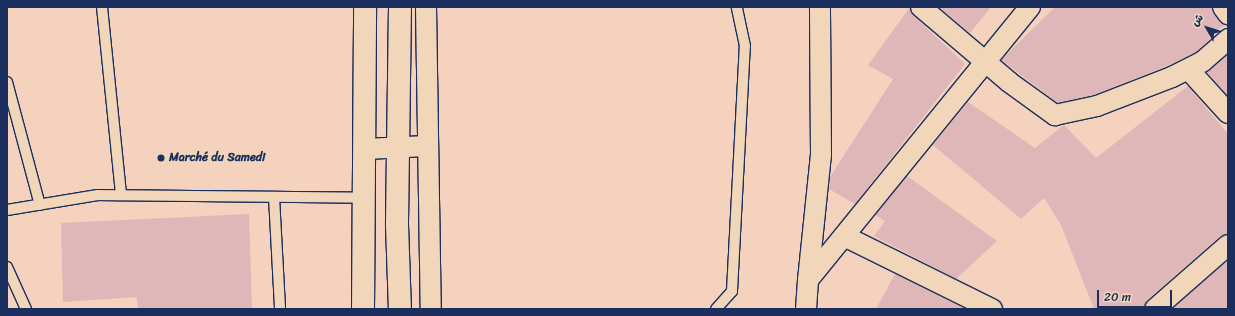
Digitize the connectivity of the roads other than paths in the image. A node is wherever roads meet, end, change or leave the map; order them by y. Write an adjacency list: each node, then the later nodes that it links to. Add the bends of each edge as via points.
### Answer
1 (102, 7): 19 (lane)
2 (365, 7): 18 (street)
3 (400, 7): 17 (street)
4 (426, 7): 16 (street)
5 (737, 7): 33 (lane, via 745,46 732,291)
6 (820, 7): 27 (street, via 821,155)
7 (921, 7): 12 (street)
8 (1030, 7): 12 (street)
9 (1222, 7): 10 (street)
10 (1228, 14)
11 (1228, 39): 13 (street, via 1224,46)
12 (983, 61): 13 (street, via 1055,115 1070,114 1129,96); 24 (street)
13 (1188, 70): 15 (street)
14 (7, 82): 22 (lane)
15 (1228, 113)
16 (428, 146): 17 (street); 32 (street)
17 (398, 147): 18 (street); 31 (street)
18 (365, 149): 21 (street)
19 (121, 195): 20 (lane); 22 (lane, via 98,195)
20 (274, 197): 21 (lane); 29 (lane)
21 (364, 198): 30 (street)
22 (40, 205): 23 (lane)
23 (7, 210)
24 (846, 237): 27 (street); 35 (street)
25 (1228, 245): 36 (street)
26 (7, 266): 28 (lane)
27 (808, 280): 34 (street)
28 (26, 309)
29 (280, 309)
30 (363, 309)
31 (400, 309)
32 (431, 309)
33 (716, 309)
34 (806, 309)
35 (992, 309)
36 (1154, 309)

